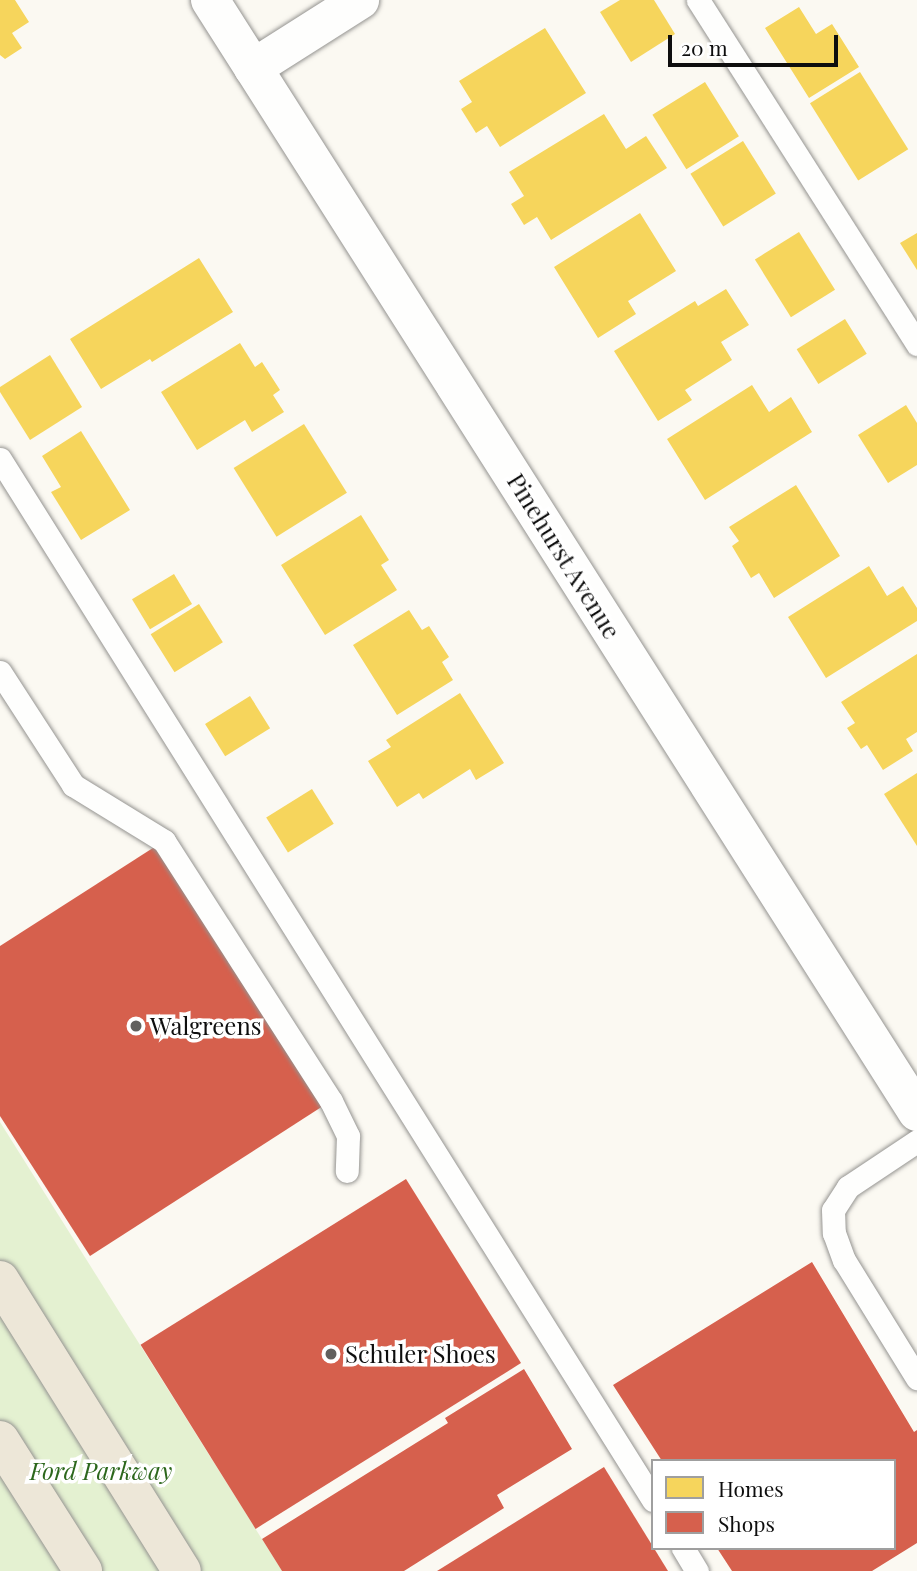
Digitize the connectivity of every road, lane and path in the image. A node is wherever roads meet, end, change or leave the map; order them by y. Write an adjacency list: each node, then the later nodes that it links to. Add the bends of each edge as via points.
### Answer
1 (210, 0): 4 (street, Pinehurst Avenue)
2 (360, 0): 4 (street)
3 (698, 0): 5 (lane)
4 (253, 68): 8 (street, Pinehurst Avenue)
5 (917, 344)
6 (0, 459): 14 (lane)
7 (0, 672): 10 (lane, via 73,785 164,841 331,1101 348,1136)
8 (917, 1112)
9 (917, 1141): 12 (lane, via 848,1186 833,1210 834,1233 844,1260)
10 (346, 1171)
11 (0, 1280): 17 (main road)
12 (917, 1378)
13 (0, 1440): 16 (main road)
14 (651, 1497)
15 (684, 1550): 18 (lane)
16 (83, 1571)
17 (182, 1571)
18 (697, 1571)

